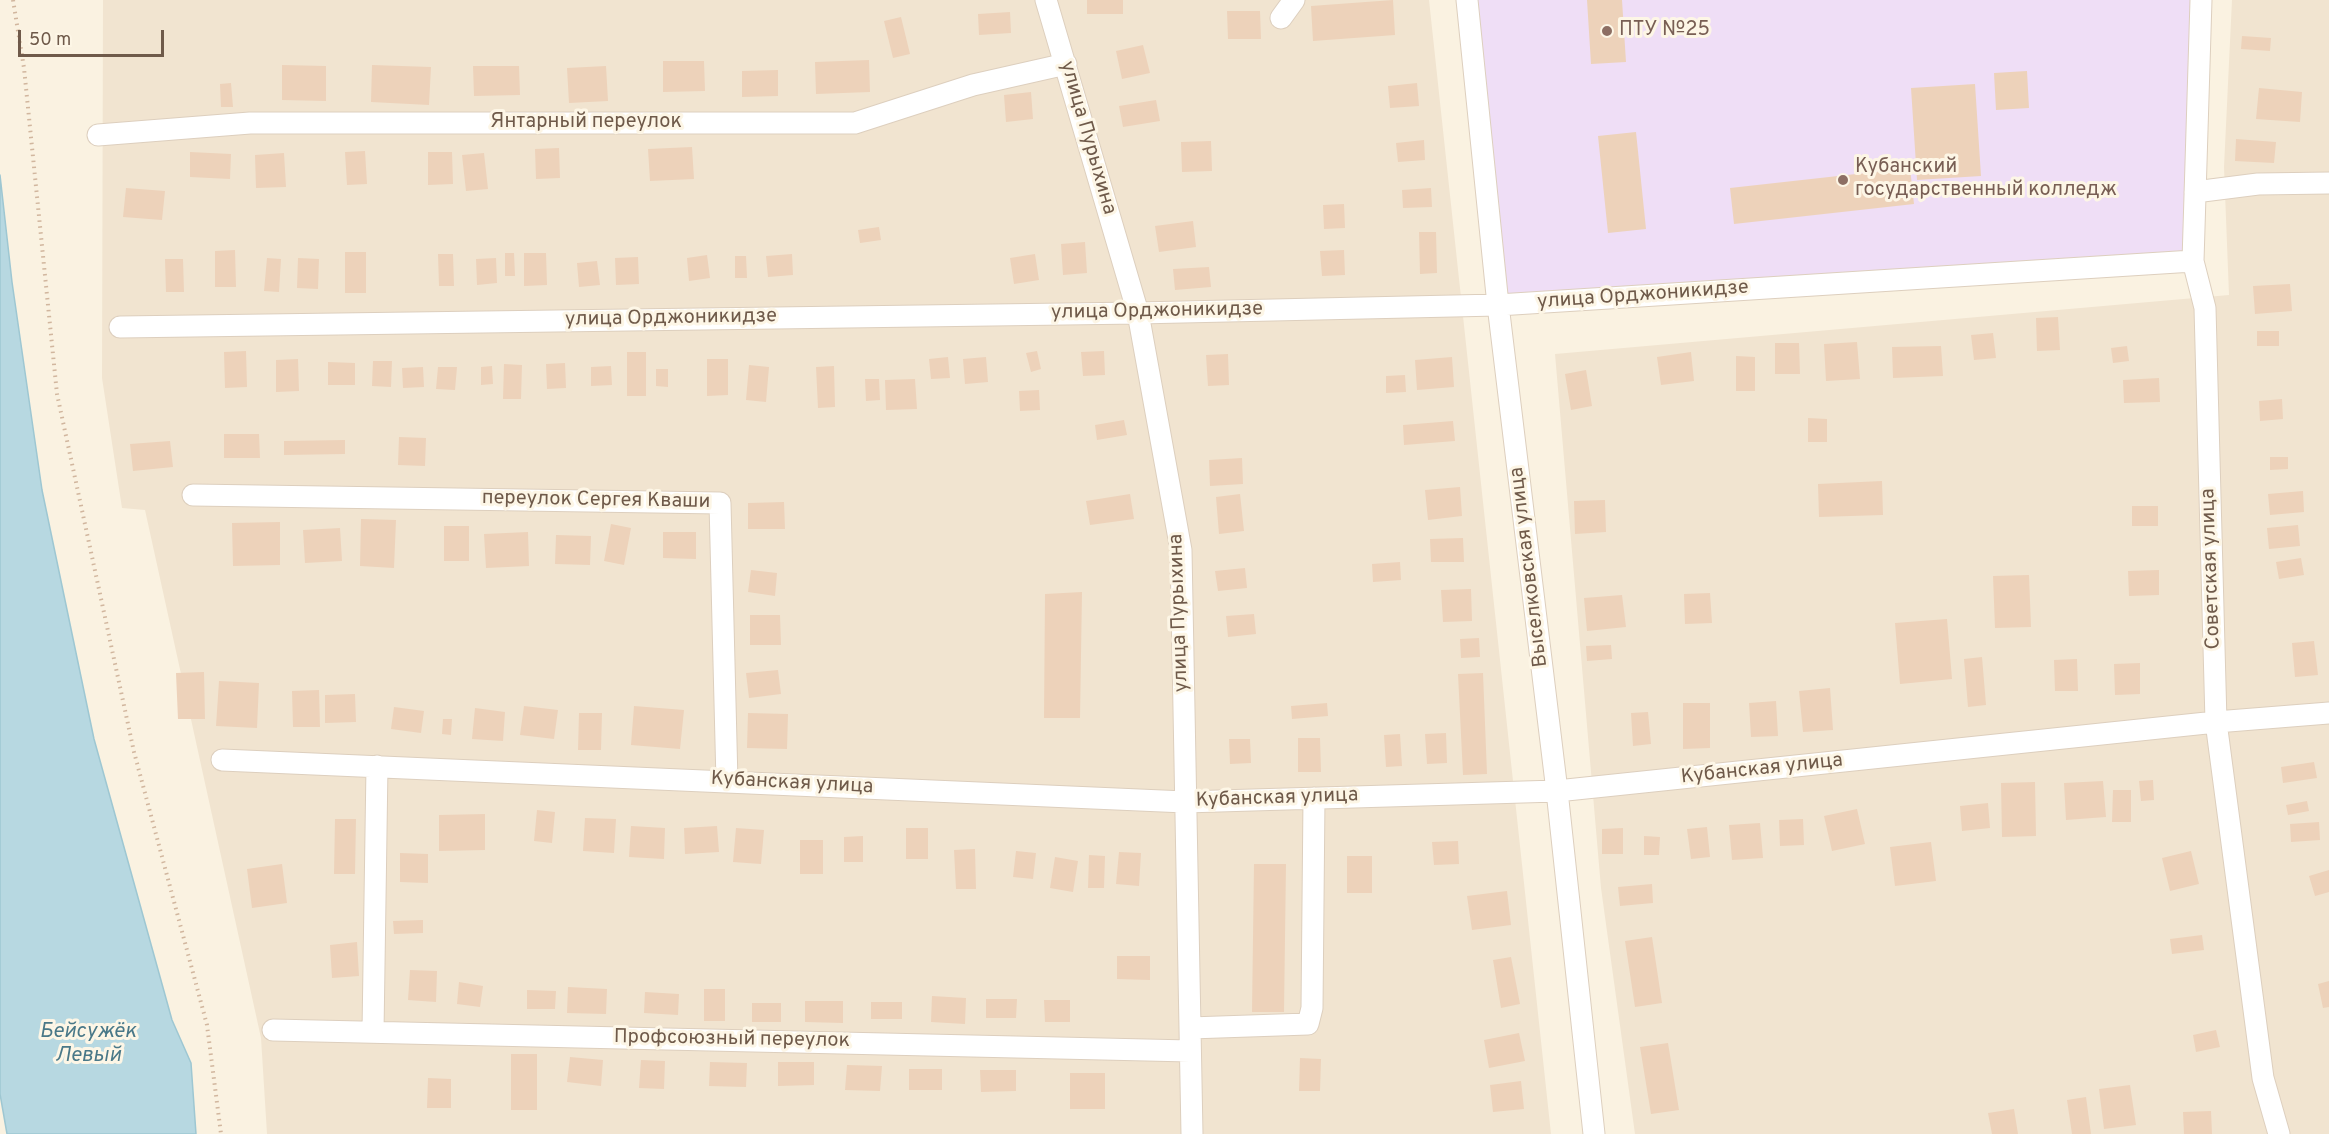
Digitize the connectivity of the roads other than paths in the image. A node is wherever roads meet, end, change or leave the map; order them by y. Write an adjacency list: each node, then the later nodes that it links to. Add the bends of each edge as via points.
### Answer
1 (1046, 0): 6 (street, улица Пурыхина)
2 (1294, 0): 5 (street)
3 (1467, 0): 11 (street, Выселковская улица)
4 (2201, 0): 9 (street, Советская улица)
5 (1281, 18)
6 (1066, 64): 7 (street, Янтарный переулок, via 973,85 855,123 250,123); 12 (street, улица Пурыхина)
7 (98, 135)
8 (2329, 183): 9 (street, via 2258,184)
9 (2195, 192): 10 (street, Советская улица)
10 (2193, 261): 11 (street, улица Орджоникидзе); 16 (street, Советская улица, via 2205,308)
11 (1498, 305): 12 (street, улица Орджоникидзе); 20 (street, Выселковская улица)
12 (1138, 313): 13 (street, улица Орджоникидзе); 22 (street, улица Пурыхина, via 1181,550)
13 (120, 327)
14 (193, 495): 19 (street, переулок Сергея Кваши, via 720,503)
15 (2329, 713): 16 (street, Кубанская улица)
16 (2216, 722): 20 (street, Кубанская улица); 29 (street, Советская улица, via 2263,1078)
17 (222, 759): 18 (street, Кубанская улица)
18 (377, 766): 19 (street, Кубанская улица); 25 (street)
19 (727, 782): 22 (street, Кубанская улица)
20 (1557, 791): 21 (street, Кубанская улица); 28 (street, Выселковская улица)
21 (1314, 798): 22 (street, Кубанская улица); 23 (street, via 1312,1008 1308,1024)
22 (1185, 802): 23 (street, улица Пурыхина)
23 (1190, 1028): 26 (street, улица Пурыхина)
24 (273, 1030): 25 (street, Профсоюзный переулок)
25 (373, 1032): 26 (street, Профсоюзный переулок)
26 (1190, 1051): 27 (street, улица Пурыхина)
27 (1192, 1134)
28 (1594, 1134)
29 (2279, 1134)

